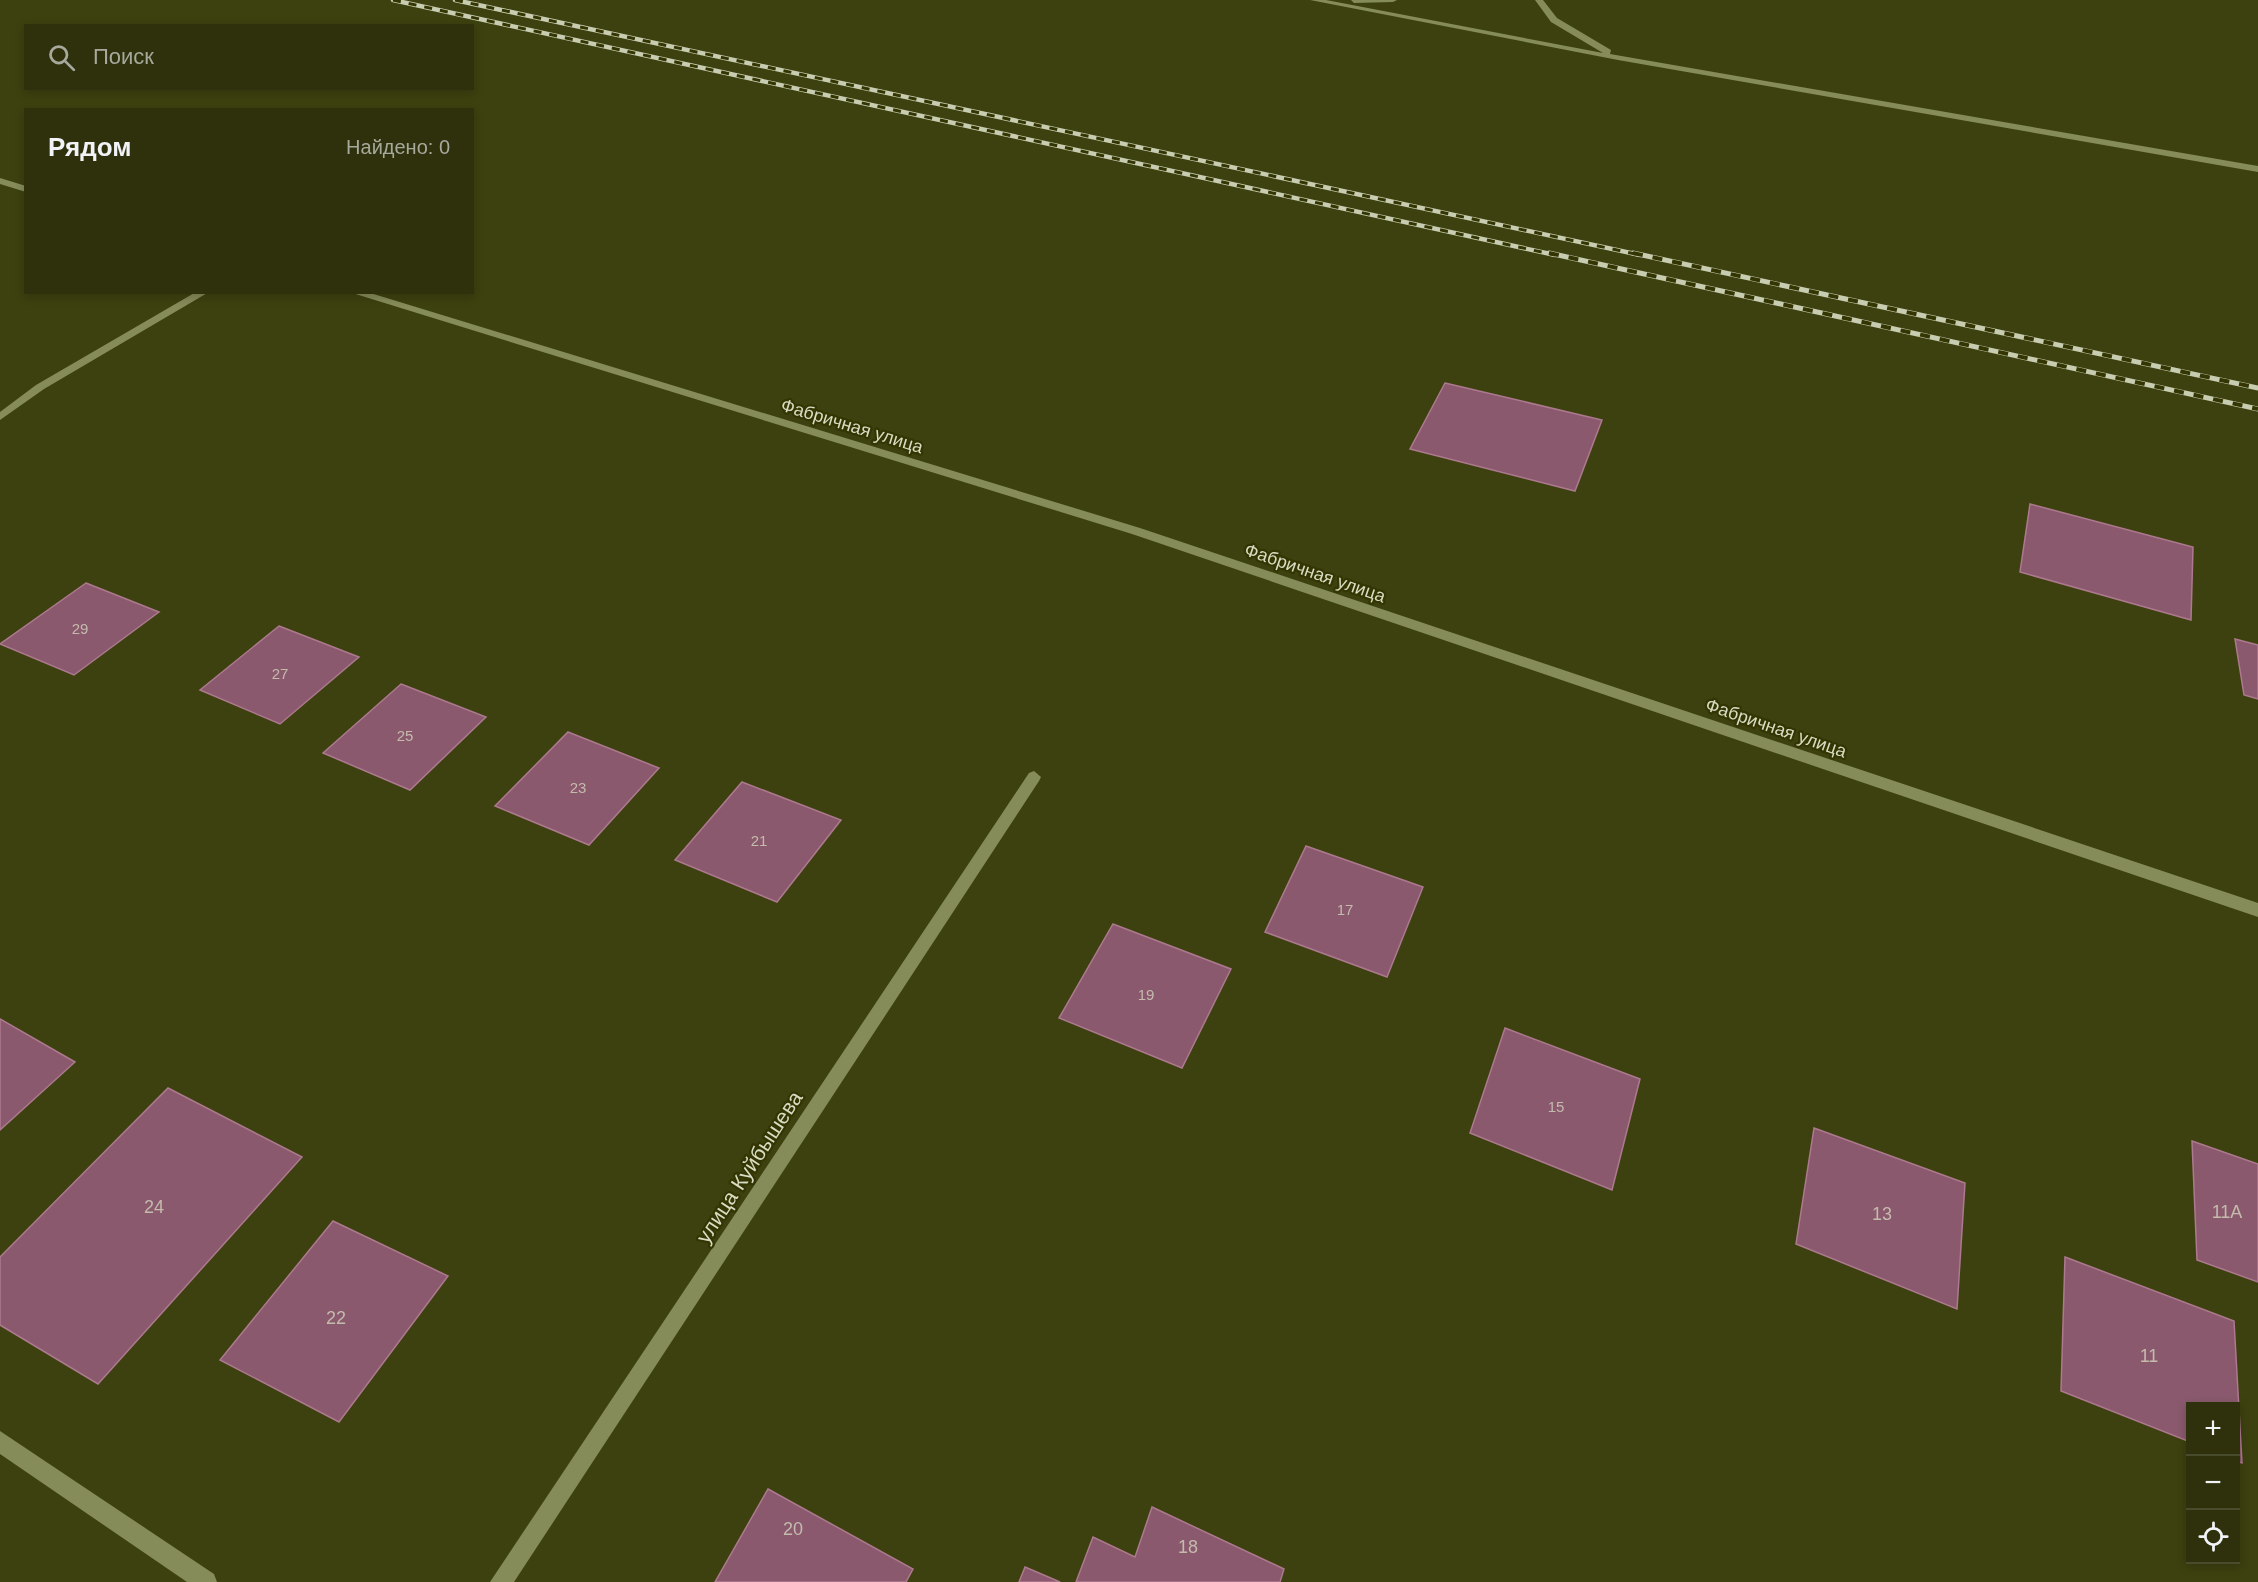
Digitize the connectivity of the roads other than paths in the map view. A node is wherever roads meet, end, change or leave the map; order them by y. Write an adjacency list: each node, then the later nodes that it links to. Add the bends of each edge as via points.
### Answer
1 (1314, 0): 4 (street)
2 (1393, 0): 4 (street)
3 (1539, 0): 5 (street, via 1554,20)
4 (1325, 2): 5 (street)
5 (1618, 58): 6 (street)
6 (2258, 169)
7 (0, 181): 8 (street)
8 (24, 188)
9 (201, 294): 11 (street, via 40,387)
10 (361, 294): 13 (street, Фабричная улица, via 1136,531)
11 (0, 417)
12 (1034, 777): 16 (street, улица Куйбышева)
13 (2258, 910)
14 (0, 1441): 15 (street)
15 (206, 1582)
16 (501, 1582)

